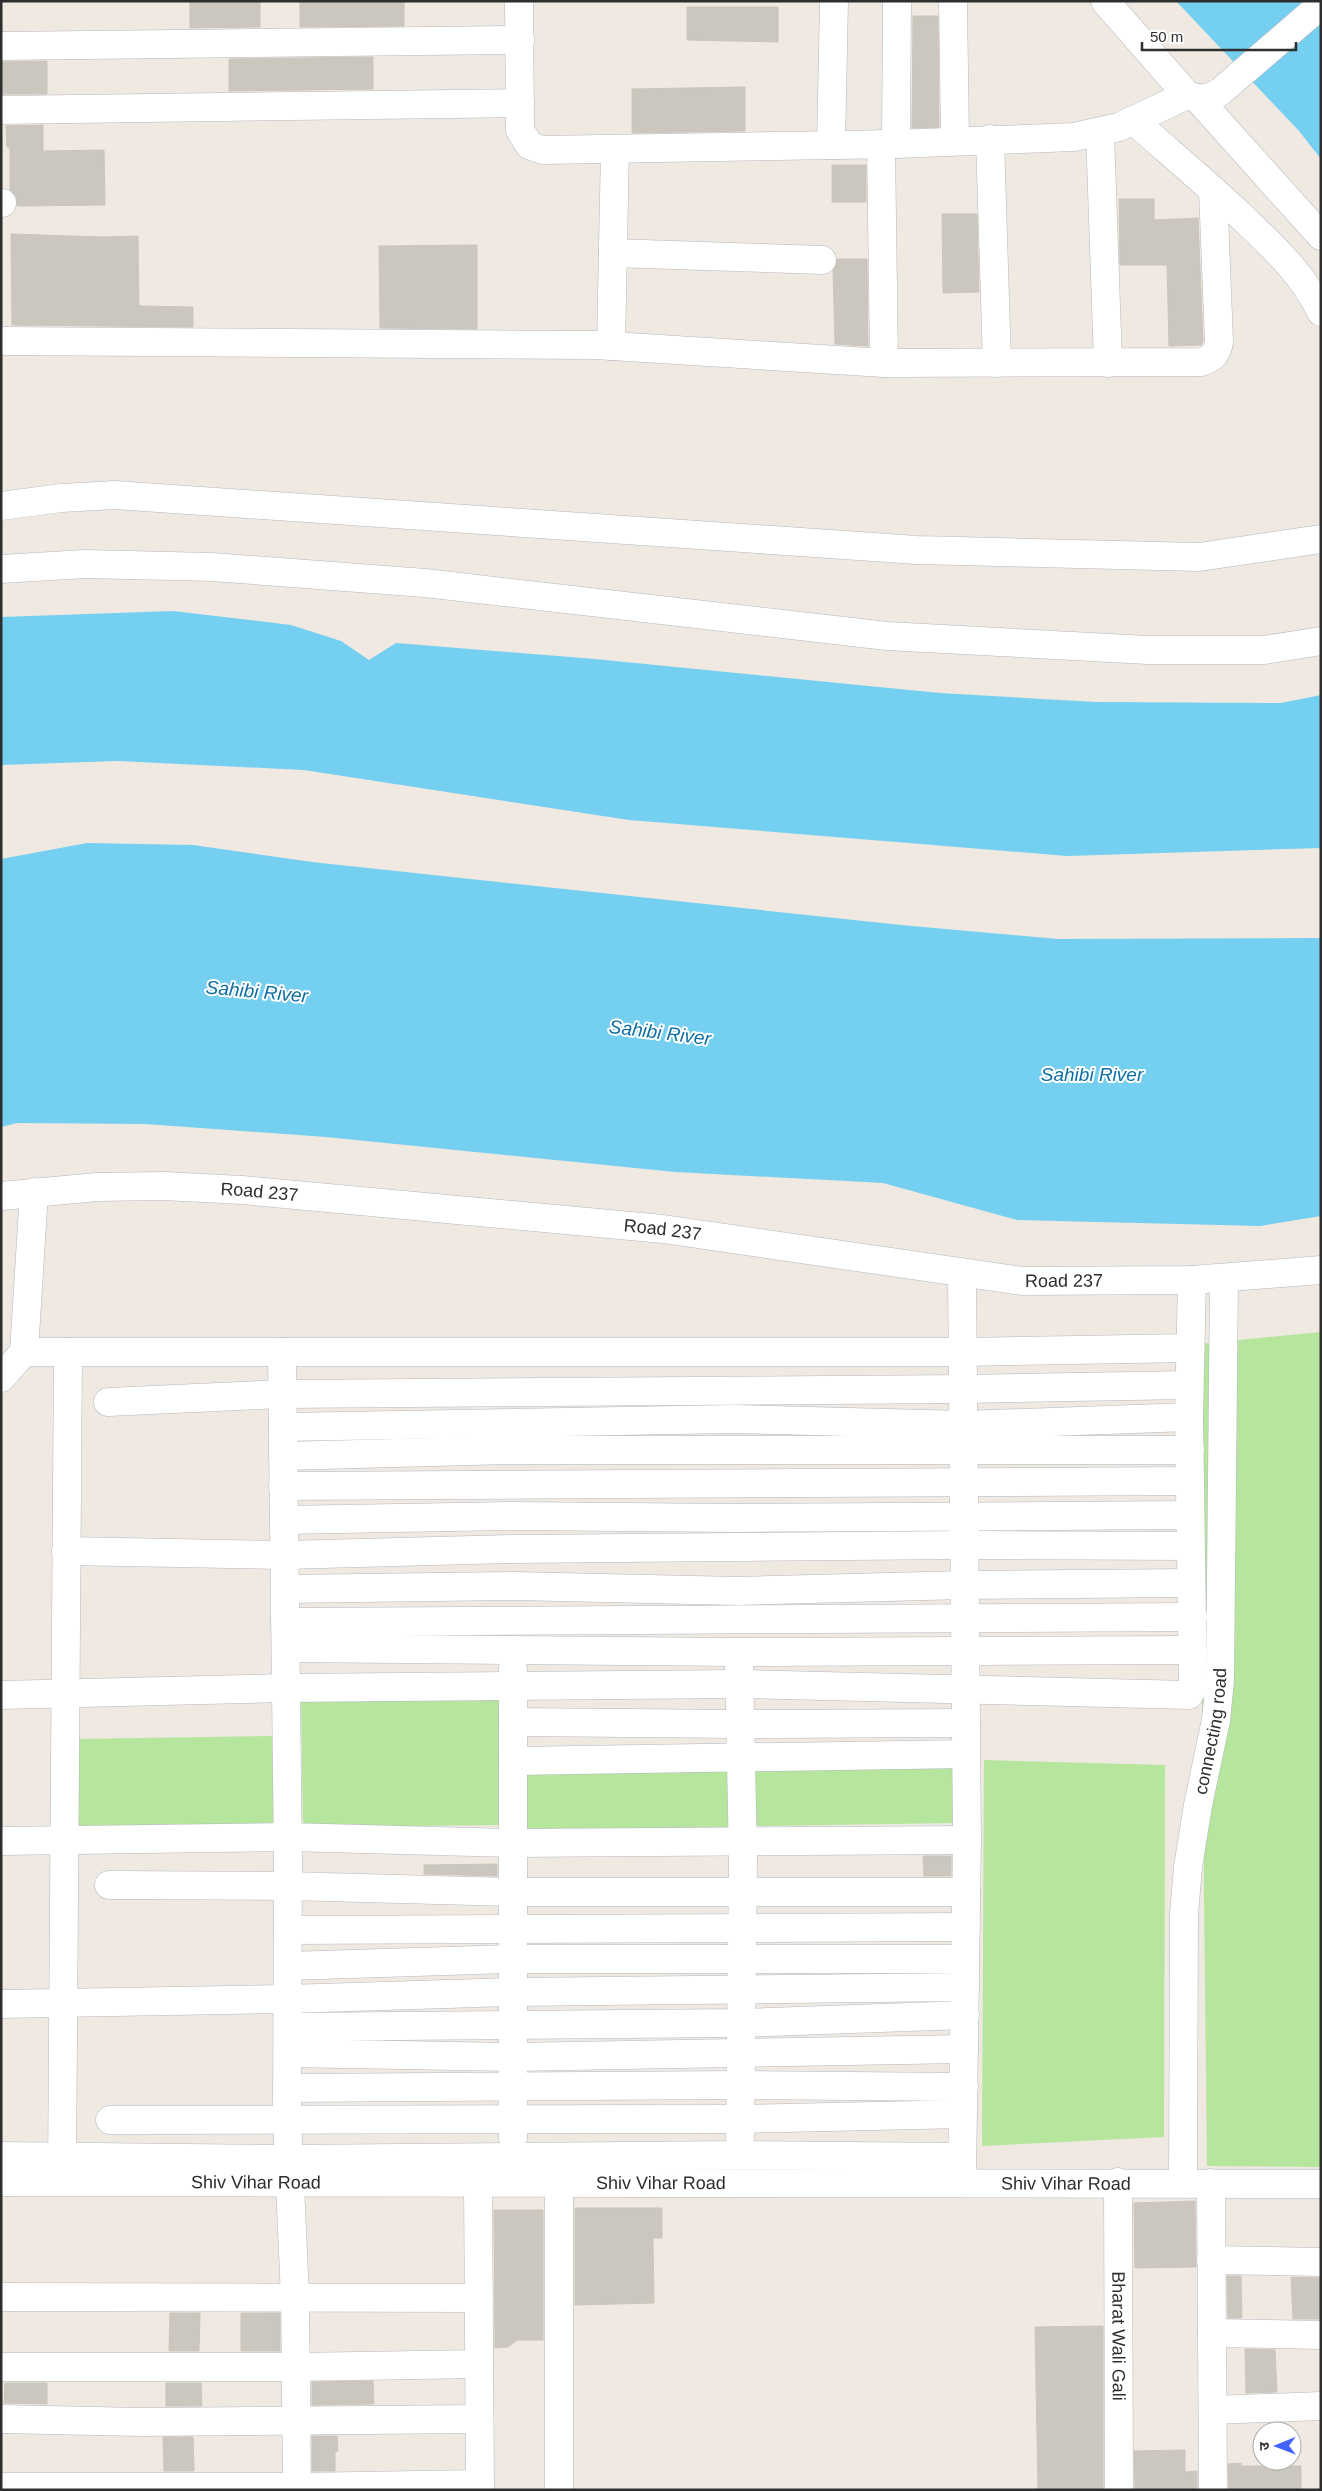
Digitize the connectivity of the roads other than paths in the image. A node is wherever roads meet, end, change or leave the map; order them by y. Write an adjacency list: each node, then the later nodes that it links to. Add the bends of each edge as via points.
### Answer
1 (519, 1): 7 (street)
2 (834, 1): 17 (street)
3 (897, 1): 16 (street)
4 (953, 1): 15 (street)
5 (1105, 1): 9 (street)
6 (1321, 5): 9 (street)
7 (520, 40): 8 (street); 10 (street)
8 (1, 46)
9 (1202, 95): 12 (street); 20 (street)
10 (520, 103): 11 (street); 18 (street, via 522,137 534,148)
11 (1, 110)
12 (1132, 120): 13 (street); 19 (street)
13 (1100, 132): 14 (street, via 1074,137); 28 (street)
14 (990, 139): 15 (street); 27 (street)
15 (955, 141): 16 (street)
16 (888, 144): 17 (street); 26 (street)
17 (831, 145): 18 (street)
18 (615, 149): 21 (street)
19 (1213, 190): 23 (street, via 1282,256 1311,292); 28 (street, via 1217,353 1211,359 1190,363)
20 (1321, 236)
21 (613, 254): 22 (street); 25 (street)
22 (822, 260)
23 (1321, 312)
24 (1, 341): 25 (street)
25 (611, 346): 26 (street)
26 (884, 363): 27 (street)
27 (998, 363): 28 (street)
28 (1108, 363)
29 (1, 506): 30 (street, via 115,495 907,550 976,552 1199,557)
30 (1321, 538)
31 (1, 569): 32 (street, via 85,564 212,567 425,583 887,636 1052,645 1148,650 1264,650)
32 (1321, 641)
33 (34, 1192): 34 (street, Road 237); 36 (street, Road 237, via 163,1186 251,1191 663,1228); 40 (street)
34 (1, 1196)
35 (1321, 1270): 37 (street, Road 237)
36 (962, 1273): 38 (street, Road 237, via 1022,1280); 45 (street)
37 (1224, 1278): 38 (street, Road 237); 157 (street, connecting road, via 1220,1680 1216,1720 1188,1867 1185,1905)
38 (1192, 1280): 39 (street)
39 (1189, 1348): 45 (street); 47 (street)
40 (24, 1352): 41 (street); 46 (street)
41 (68, 1352): 42 (street); 76 (street)
42 (282, 1352): 43 (street); 51 (street)
43 (513, 1352): 44 (street); 50 (street)
44 (732, 1352): 45 (street); 49 (street)
45 (964, 1352): 48 (street)
46 (1, 1378)
47 (1189, 1385): 48 (street); 53 (street)
48 (964, 1389): 49 (street); 57 (street)
49 (733, 1390): 50 (street); 54 (street)
50 (513, 1391): 51 (street); 55 (street)
51 (282, 1394): 52 (street); 56 (street)
52 (108, 1402)
53 (1188, 1417): 57 (street); 60 (street)
54 (734, 1419): 55 (street); 57 (street); 59 (street)
55 (513, 1422): 56 (street); 58 (street)
56 (283, 1426): 61 (street)
57 (965, 1438): 59 (street); 60 (street); 63 (street)
58 (513, 1450): 59 (street); 61 (street); 65 (street)
59 (734, 1450): 64 (street)
60 (1190, 1450): 62 (street)
61 (283, 1456): 66 (street)
62 (1190, 1481): 63 (street); 68 (street)
63 (965, 1482): 64 (street); 67 (street)
64 (735, 1483): 65 (street); 70 (street)
65 (513, 1484): 66 (street); 69 (street)
66 (283, 1486): 71 (street)
67 (965, 1515): 68 (street); 70 (street); 72 (street)
68 (1190, 1515): 73 (street)
69 (513, 1516): 70 (street); 71 (street); 75 (street)
70 (736, 1518): 74 (street)
71 (284, 1520): 77 (street)
72 (965, 1545): 73 (street); 74 (street); 79 (street)
73 (1190, 1546): 78 (street)
74 (736, 1548): 75 (street); 82 (street)
75 (513, 1549): 77 (street); 80 (street)
76 (66, 1550): 77 (street); 97 (street)
77 (284, 1555): 81 (street)
78 (1191, 1583): 79 (street); 83 (street)
79 (965, 1585): 82 (street); 84 (street)
80 (513, 1586): 81 (street); 82 (street); 85 (street)
81 (284, 1589): 87 (street)
82 (738, 1591): 86 (street)
83 (1193, 1617): 84 (street); 90 (street)
84 (966, 1619): 86 (street); 89 (street)
85 (513, 1620): 86 (street); 87 (street); 91 (street)
86 (738, 1620): 92 (street)
87 (285, 1622): 88 (street)
88 (286, 1648): 91 (street); 94 (street)
89 (966, 1649): 90 (street); 92 (street); 96 (street)
90 (1192, 1650): 96 (street, via 1193,1688 1189,1695)
91 (513, 1651): 92 (street); 95 (street)
92 (739, 1652): 93 (street)
93 (740, 1684): 95 (street); 96 (street); 101 (street)
94 (286, 1688): 95 (street); 97 (street); 105 (street)
95 (513, 1688): 99 (street)
96 (966, 1688): 100 (street)
97 (65, 1694): 98 (street); 107 (street)
98 (1, 1695)
99 (513, 1722): 101 (street); 104 (street)
100 (966, 1723): 101 (street); 102 (street)
101 (740, 1724): 103 (street)
102 (966, 1754): 103 (street); 106 (street)
103 (741, 1758): 104 (street); 109 (street)
104 (513, 1761): 110 (street)
105 (288, 1837): 107 (street); 110 (street); 112 (street)
106 (967, 1840): 109 (street); 115 (street)
107 (64, 1841): 108 (street); 129 (street)
108 (1, 1842)
109 (743, 1842): 110 (street); 113 (street)
110 (513, 1843): 114 (street)
111 (109, 1884): 112 (street)
112 (288, 1886): 114 (street); 119 (street)
113 (743, 1890): 114 (street); 115 (street); 118 (street)
114 (513, 1892): 117 (street)
115 (966, 1892): 116 (street)
116 (966, 1927): 118 (street); 121 (street)
117 (512, 1929): 118 (street); 119 (street); 120 (street)
118 (742, 1929): 122 (street)
119 (288, 1930): 123 (street)
120 (513, 1959): 122 (street); 123 (street); 126 (street)
121 (965, 1959): 122 (street); 124 (street)
122 (742, 1960): 125 (street)
123 (288, 1966): 127 (street)
124 (965, 1987): 125 (street); 130 (street)
125 (742, 1991): 126 (street); 131 (street)
126 (513, 1992): 127 (street); 132 (street)
127 (288, 1999): 129 (street); 133 (street)
128 (1, 2004): 129 (street)
129 (63, 2004): 148 (street)
130 (965, 2015): 131 (street); 134 (street)
131 (741, 2023): 132 (street); 135 (street)
132 (513, 2024): 133 (street); 136 (street)
133 (288, 2040): 136 (street); 140 (street)
134 (964, 2049): 135 (street); 138 (street)
135 (741, 2054): 136 (street); 137 (street)
136 (513, 2056): 139 (street)
137 (741, 2085): 138 (street); 139 (street); 143 (street)
138 (964, 2086): 141 (street)
139 (513, 2087): 140 (street); 145 (street)
140 (288, 2088): 142 (street)
141 (963, 2114): 143 (street); 150 (street)
142 (287, 2119): 144 (street); 145 (street); 151 (street)
143 (740, 2119): 145 (street); 146 (street)
144 (110, 2120)
145 (513, 2120): 149 (street)
146 (740, 2155): 149 (street); 150 (street); 155 (street)
147 (1, 2156): 148 (street)
148 (62, 2169): 151 (street, Shiv Vihar Road); 152 (street, Shiv Vihar Road)
149 (513, 2170): 151 (street); 153 (street, Shiv Vihar Road); 154 (street, Shiv Vihar Road)
150 (962, 2170): 155 (street, Shiv Vihar Road); 156 (street, Shiv Vihar Road)
151 (291, 2171): 153 (street, Shiv Vihar Road); 163 (street)
152 (1, 2182)
153 (478, 2182): 164 (street)
154 (558, 2182): 155 (street, Shiv Vihar Road); 178 (street)
155 (740, 2182)
156 (1118, 2182): 157 (street, Shiv Vihar Road); 179 (street, Bharat Wali Gali)
157 (1182, 2183): 158 (street, Shiv Vihar Road)
158 (1212, 2183): 159 (street, Shiv Vihar Road); 160 (street)
159 (1321, 2184)
160 (1212, 2260): 161 (street); 165 (street)
161 (1321, 2262)
162 (1, 2297): 163 (street)
163 (295, 2297): 164 (street); 169 (street)
164 (479, 2298): 167 (street)
165 (1212, 2333): 166 (street); 171 (street)
166 (1321, 2335)
167 (479, 2364): 169 (street); 173 (street)
168 (1, 2367): 169 (street)
169 (295, 2367): 174 (street)
170 (1321, 2406): 171 (street)
171 (1213, 2410): 180 (street)
172 (1, 2419): 174 (street, via 141,2422)
173 (479, 2419): 174 (street); 176 (street)
174 (296, 2420): 177 (street)
175 (1, 2487): 177 (street)
176 (480, 2487): 177 (street)
177 (297, 2488)
178 (559, 2490)
179 (1119, 2490)
180 (1213, 2490)

